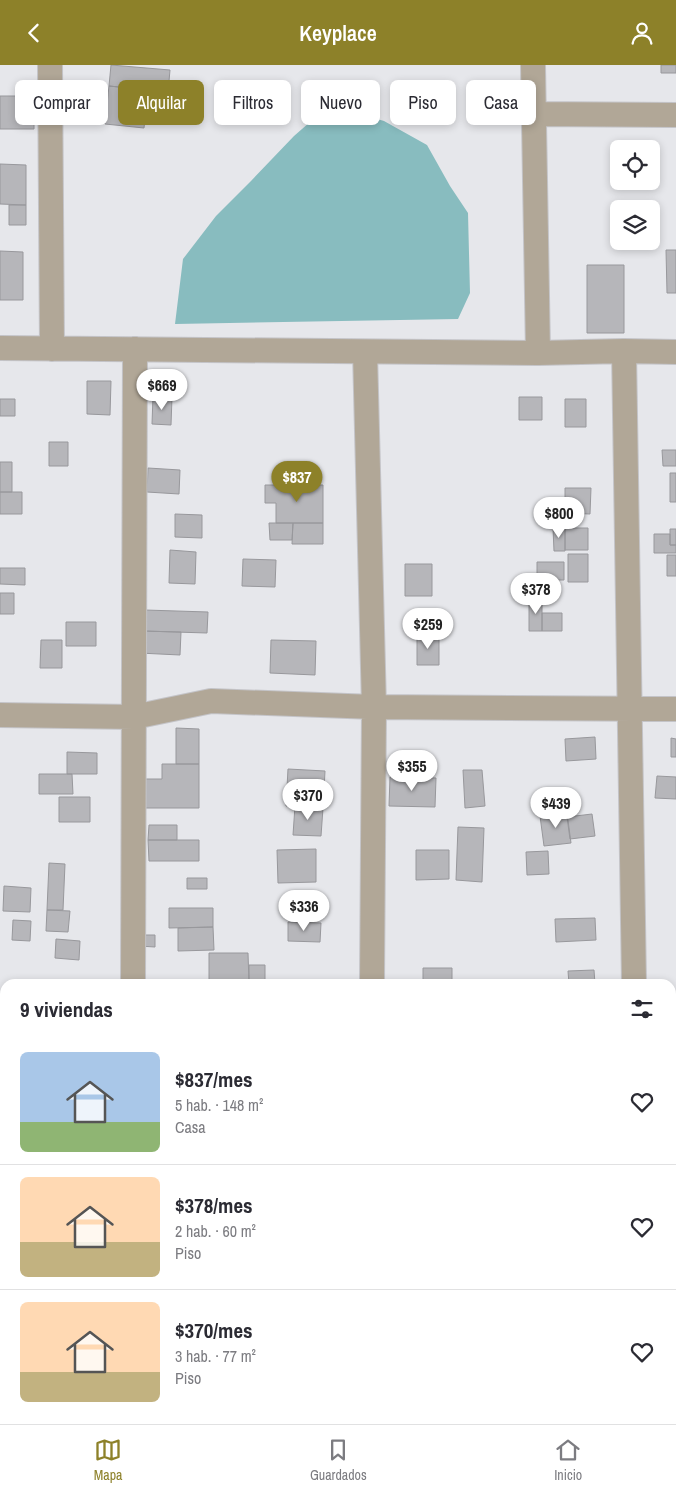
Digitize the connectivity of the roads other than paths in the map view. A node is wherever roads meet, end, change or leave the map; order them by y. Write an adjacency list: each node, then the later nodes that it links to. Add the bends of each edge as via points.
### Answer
1 (50, 65): 8 (street)
2 (533, 65): 3 (street)
3 (533, 80)
4 (536, 114): 5 (street)
5 (676, 115)
6 (533, 125): 13 (street)
7 (0, 348): 8 (street)
8 (52, 349): 9 (street)
9 (134, 349): 11 (street); 18 (street)
10 (624, 351): 12 (street); 13 (street); 15 (street)
11 (365, 352): 13 (street); 14 (street)
12 (676, 352)
13 (538, 353)
14 (374, 707): 15 (street); 18 (street, via 211,701); 20 (street)
15 (630, 709): 16 (street); 21 (street)
16 (676, 709)
17 (0, 715): 18 (street)
18 (134, 717): 19 (street)
19 (133, 979)
20 (372, 979)
21 (634, 979)

